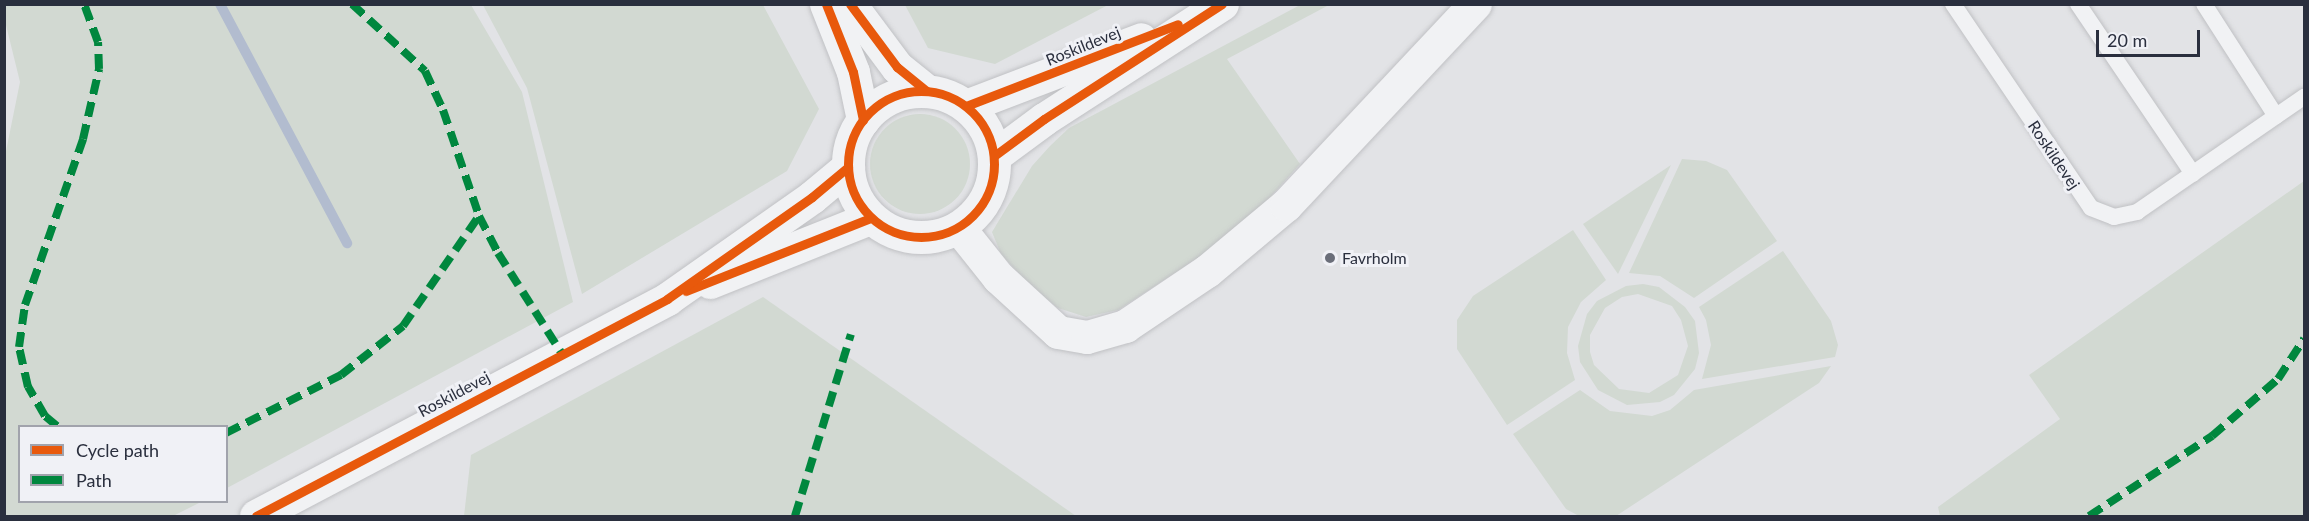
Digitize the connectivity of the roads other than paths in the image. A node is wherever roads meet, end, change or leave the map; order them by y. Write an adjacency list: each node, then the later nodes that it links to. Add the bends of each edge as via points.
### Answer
1 (826, 4): 12 (street, via 855,78)
2 (850, 4): 8 (street, via 897,67)
3 (1475, 4): 17 (street, via 1452,24 1286,205 1207,271 1125,326 1087,337 1058,332 998,277)
4 (1953, 4): 15 (lane, Roskildevej, via 2091,208 2114,218 2137,212)
5 (2078, 4): 15 (lane)
6 (2204, 4): 11 (lane)
7 (1216, 8): 10 (street, Roskildevej); 13 (street, Roskildevej)
8 (927, 90): 10 (street); 12 (street, via 886,99)
9 (2304, 97): 11 (lane, Roskildevej)
10 (966, 106): 13 (street, via 990,137)
11 (2276, 116): 15 (lane, Roskildevej)
12 (863, 120): 14 (street, via 849,147)
13 (994, 156): 17 (street, via 994,177 987,197)
14 (848, 167): 16 (street, via 859,203); 18 (street, Roskildevej, via 812,197)
15 (2193, 174)
16 (870, 218): 17 (street, via 890,231 913,238 937,236); 18 (street, Roskildevej)
17 (959, 228)
18 (667, 299): 19 (street, Roskildevej)
19 (256, 516)

